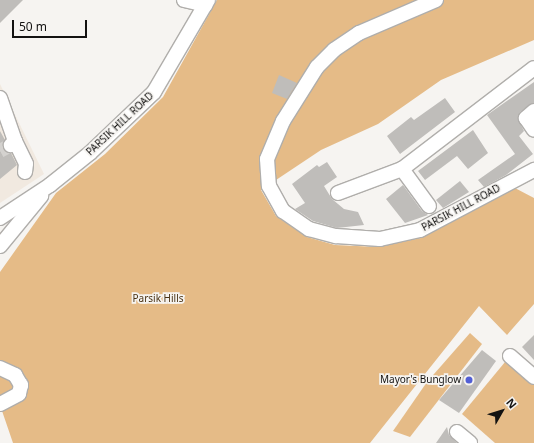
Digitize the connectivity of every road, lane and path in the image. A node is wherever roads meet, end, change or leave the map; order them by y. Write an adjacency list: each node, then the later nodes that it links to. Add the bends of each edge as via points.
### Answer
1 (184, 0): 3 (street)
2 (436, 0): 9 (street, PARSIK HILL ROAD, via 359,34 334,50 317,67 283,121 267,159 269,186 283,211 309,228 336,236 380,239 420,230)
3 (206, 2): 11 (street, PARSIK HILL ROAD, via 154,92 90,153)
4 (534, 68): 8 (street)
5 (0, 98): 10 (street, via 13,143 26,164)
6 (534, 111): 7 (street, via 526,118)
7 (534, 130)
8 (402, 169): 12 (street); 13 (street)
9 (534, 170)
10 (25, 172)
11 (50, 185): 14 (street, PARSIK HILL ROAD); 15 (street)
12 (338, 193)
13 (429, 206)
14 (1, 216)
15 (0, 246)
16 (510, 356): 18 (street)
17 (0, 368): 19 (street, via 15,375 21,385 20,394)
18 (534, 377)
19 (0, 404)
20 (457, 432): 21 (street)
21 (470, 443)

